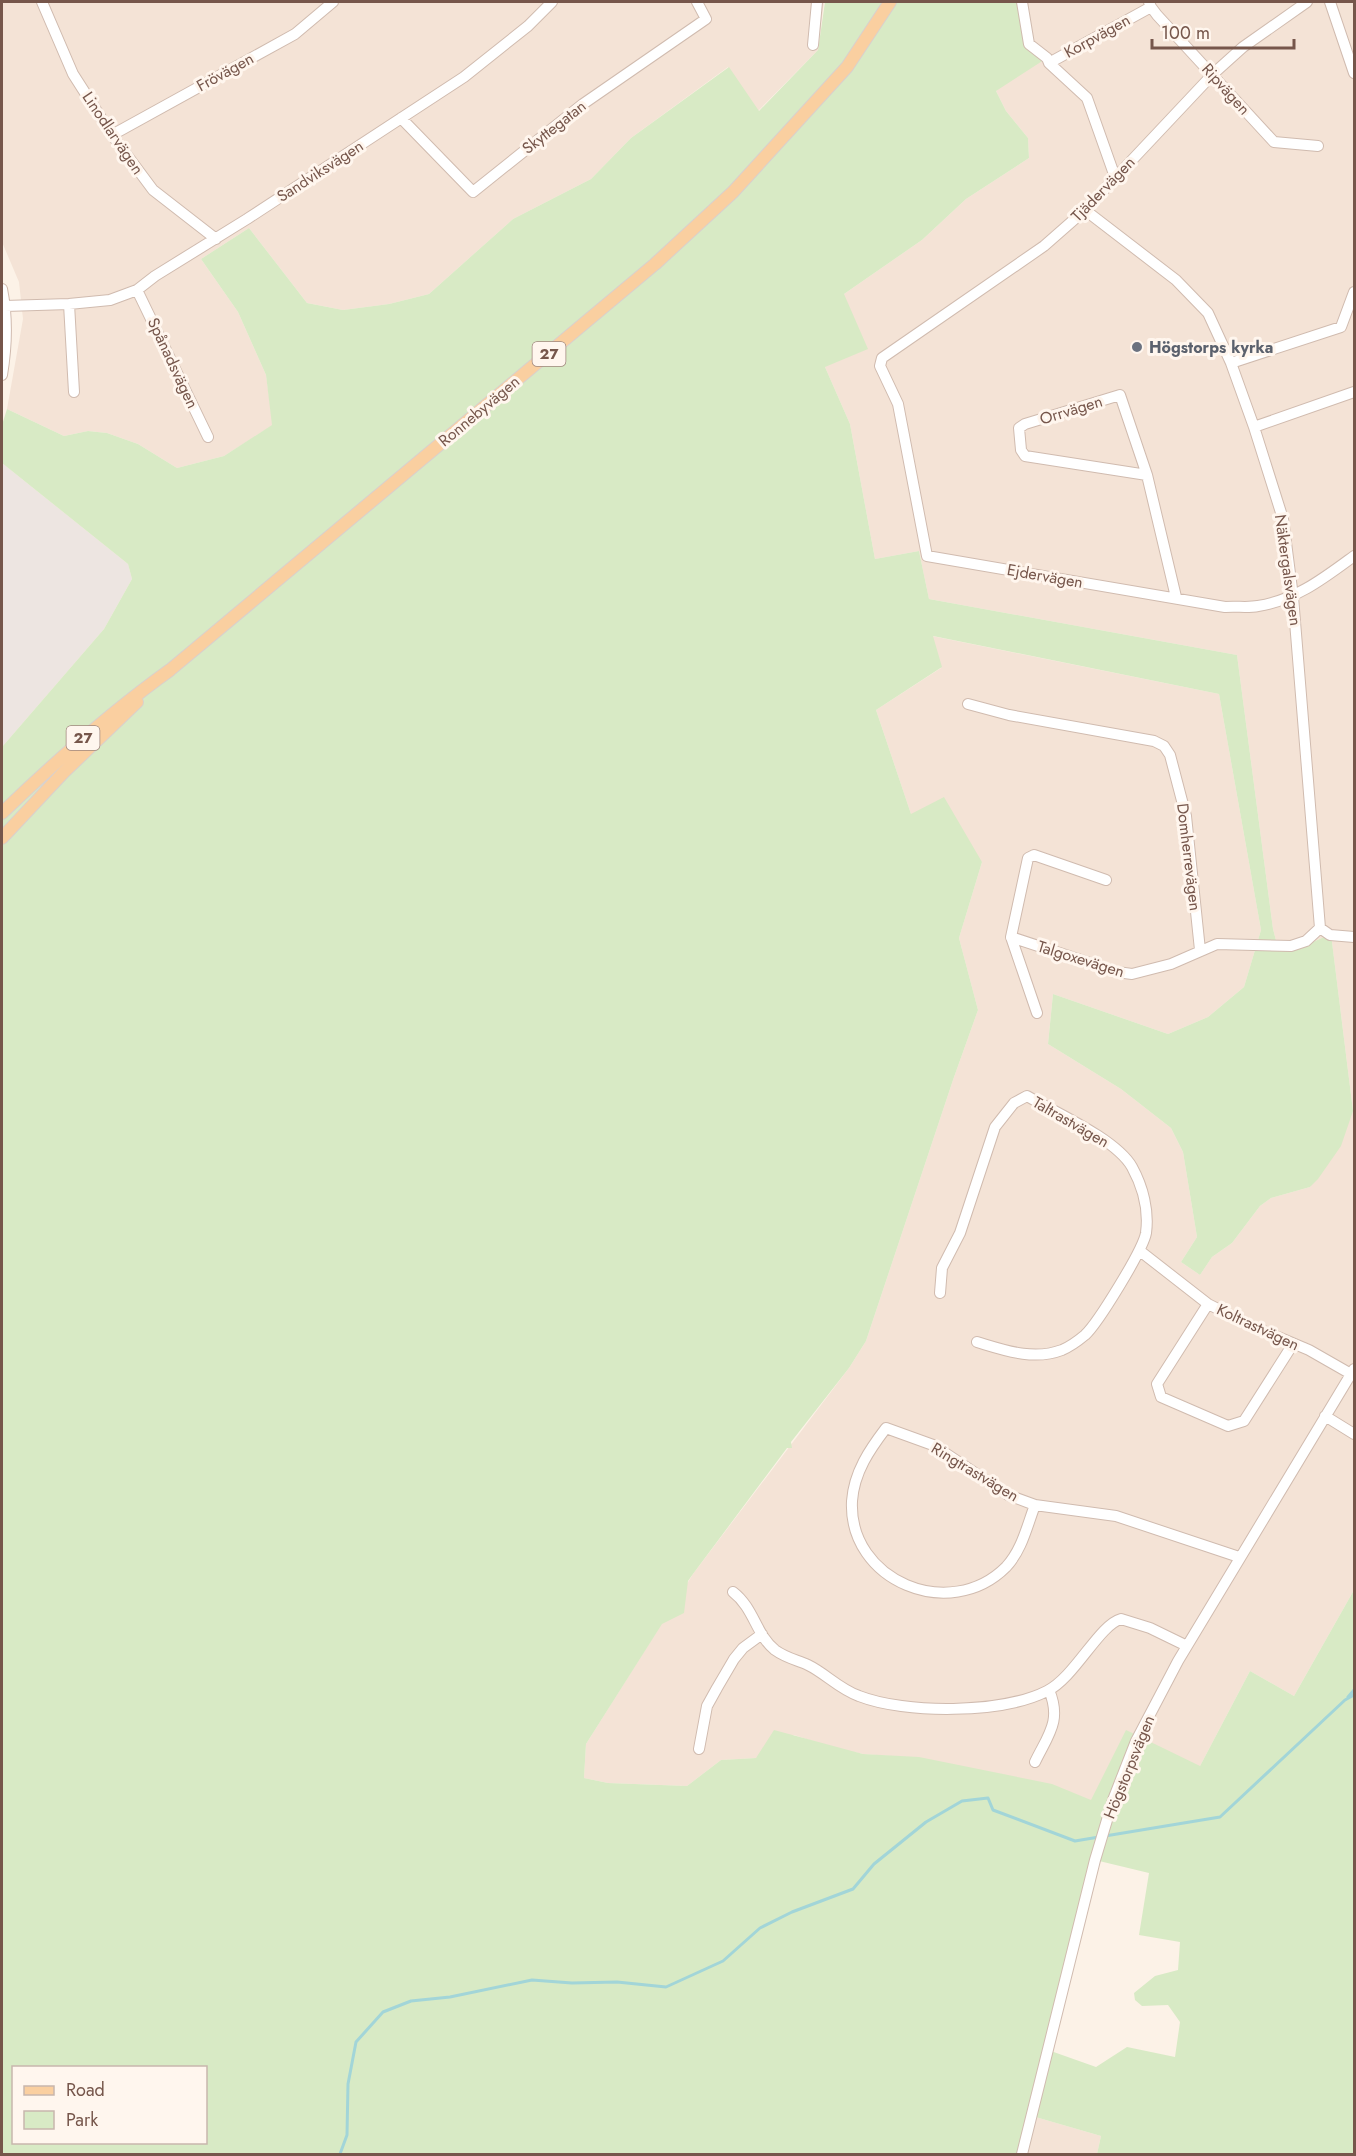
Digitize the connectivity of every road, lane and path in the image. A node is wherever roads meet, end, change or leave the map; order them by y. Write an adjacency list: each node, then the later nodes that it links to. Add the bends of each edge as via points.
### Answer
1 (333, 2): 16 (street, Frövägen, via 296,34)
2 (552, 2): 15 (street, Sandviksvägen, via 464,77)
3 (698, 2): 15 (street, Skyttegatan, via 706,19 583,104 473,192)
4 (817, 2): 11 (street)
5 (890, 2): 37 (main road, Ronnebyvägen / 27, via 847,68 695,228)
6 (1022, 2): 12 (street, via 1029,44)
7 (1307, 2): 14 (street, Tjädervägen, via 1243,47)
8 (1330, 2): 13 (street)
9 (46, 3): 16 (street, Linodlarvägen, via 73,74)
10 (1150, 4): 12 (street, Korpvägen); 14 (street, Ripvägen)
11 (813, 45)
12 (1048, 61): 18 (street, via 1087,98)
13 (1354, 73)
14 (1213, 74): 17 (street, Ripvägen, via 1274,142); 18 (street, Tjädervägen)
15 (402, 118): 20 (street, Sandviksvägen)
16 (112, 135): 20 (street, Linodlarvägen, via 153,190)
17 (1318, 146)
18 (1115, 177): 19 (street, Tjädervägen)
19 (1085, 210): 26 (street, Tjädervägen, via 1027,259); 27 (street, Näktergalsvägen, via 1176,280 1208,313)
20 (216, 239): 22 (street, Sandviksvägen)
21 (2, 289): 25 (street)
22 (137, 290): 24 (street, Sandviksvägen, via 110,300); 32 (street, Spånadsvägen)
23 (1354, 292): 27 (street, via 1341,327)
24 (69, 304): 25 (street, Sandviksvägen); 29 (street)
25 (5, 306): 28 (street, via 7,344)
26 (882, 358): 35 (street, Ejdervägen, via 880,366 898,404 927,556)
27 (1231, 363): 31 (street, Näktergalsvägen)
28 (2, 375)
29 (74, 392)
30 (1354, 392): 31 (street)
31 (1254, 427): 36 (street, Näktergalsvägen, via 1283,519)
32 (208, 437)
33 (1147, 475): 33 (street, Orrvägen, via 1120,395 1019,428 1025,456); 35 (street, Orrvägen)
34 (1354, 556): 36 (street, Ejdervägen)
35 (1176, 597): 36 (street, Ejdervägen, via 1225,606 1257,606)
36 (1293, 597): 42 (street, Näktergalsvägen)
37 (170, 670): 39 (main road, Ronnebyvägen / 27, via 75,745); 40 (main road, Ronnebyvägen / 27)
38 (968, 704): 45 (street, Domherrevägen, via 1164,746 1170,755 1186,816)
39 (2, 813)
40 (4, 830)
41 (1106, 880): 43 (street, via 1034,855 1028,858)
42 (1320, 928): 44 (street, via 1330,934); 45 (street, Talgoxevägen, via 1306,941 1291,946 1217,944)
43 (1011, 937): 45 (street, Talgoxevägen, via 1132,974 1171,964); 46 (street, Talgoxevägen)
44 (1354, 937)
45 (1200, 950)
46 (1037, 1013)
47 (1140, 1251): 48 (street, Taltrastvägen, via 1146,1234 1146,1215 1143,1191 1131,1165 1112,1145 1027,1096 1014,1103 995,1127 960,1233 942,1268); 49 (street, Koltrastvägen); 50 (street, via 1086,1334 1062,1350 1037,1355)
48 (940, 1293)
49 (1208, 1304): 51 (street, Koltrastvägen); 51 (street, via 1157,1384 1161,1396 1228,1426 1245,1421)
50 (977, 1342)
51 (1293, 1344): 52 (street, Koltrastvägen)
52 (1353, 1371): 53 (street, Högstorpsvägen)
53 (1325, 1416): 54 (street); 56 (street, Högstorpsvägen)
54 (1354, 1434)
55 (1035, 1505): 55 (street, Ringtrastvägen, via 1008,1495 933,1445 886,1428 868,1451 856,1478 852,1501 854,1524 877,1566 897,1582 940,1593 981,1584 1007,1566 1024,1538); 56 (street, Ringtrastvägen, via 1116,1516)
56 (1239, 1557): 59 (street, Högstorpsvägen)
57 (733, 1592): 58 (street, via 747,1605)
58 (762, 1634): 60 (street, via 773,1649 787,1658 809,1666 847,1690 896,1707 998,1705); 61 (street, via 743,1648 707,1706)
59 (1187, 1646): 60 (street, via 1134,1622 1115,1620 1066,1678); 63 (street, Högstorpsvägen, via 1136,1741 1106,1822)
60 (1049, 1690): 62 (street, via 1056,1717)
61 (699, 1749)
62 (1035, 1762)
63 (1023, 2154)

